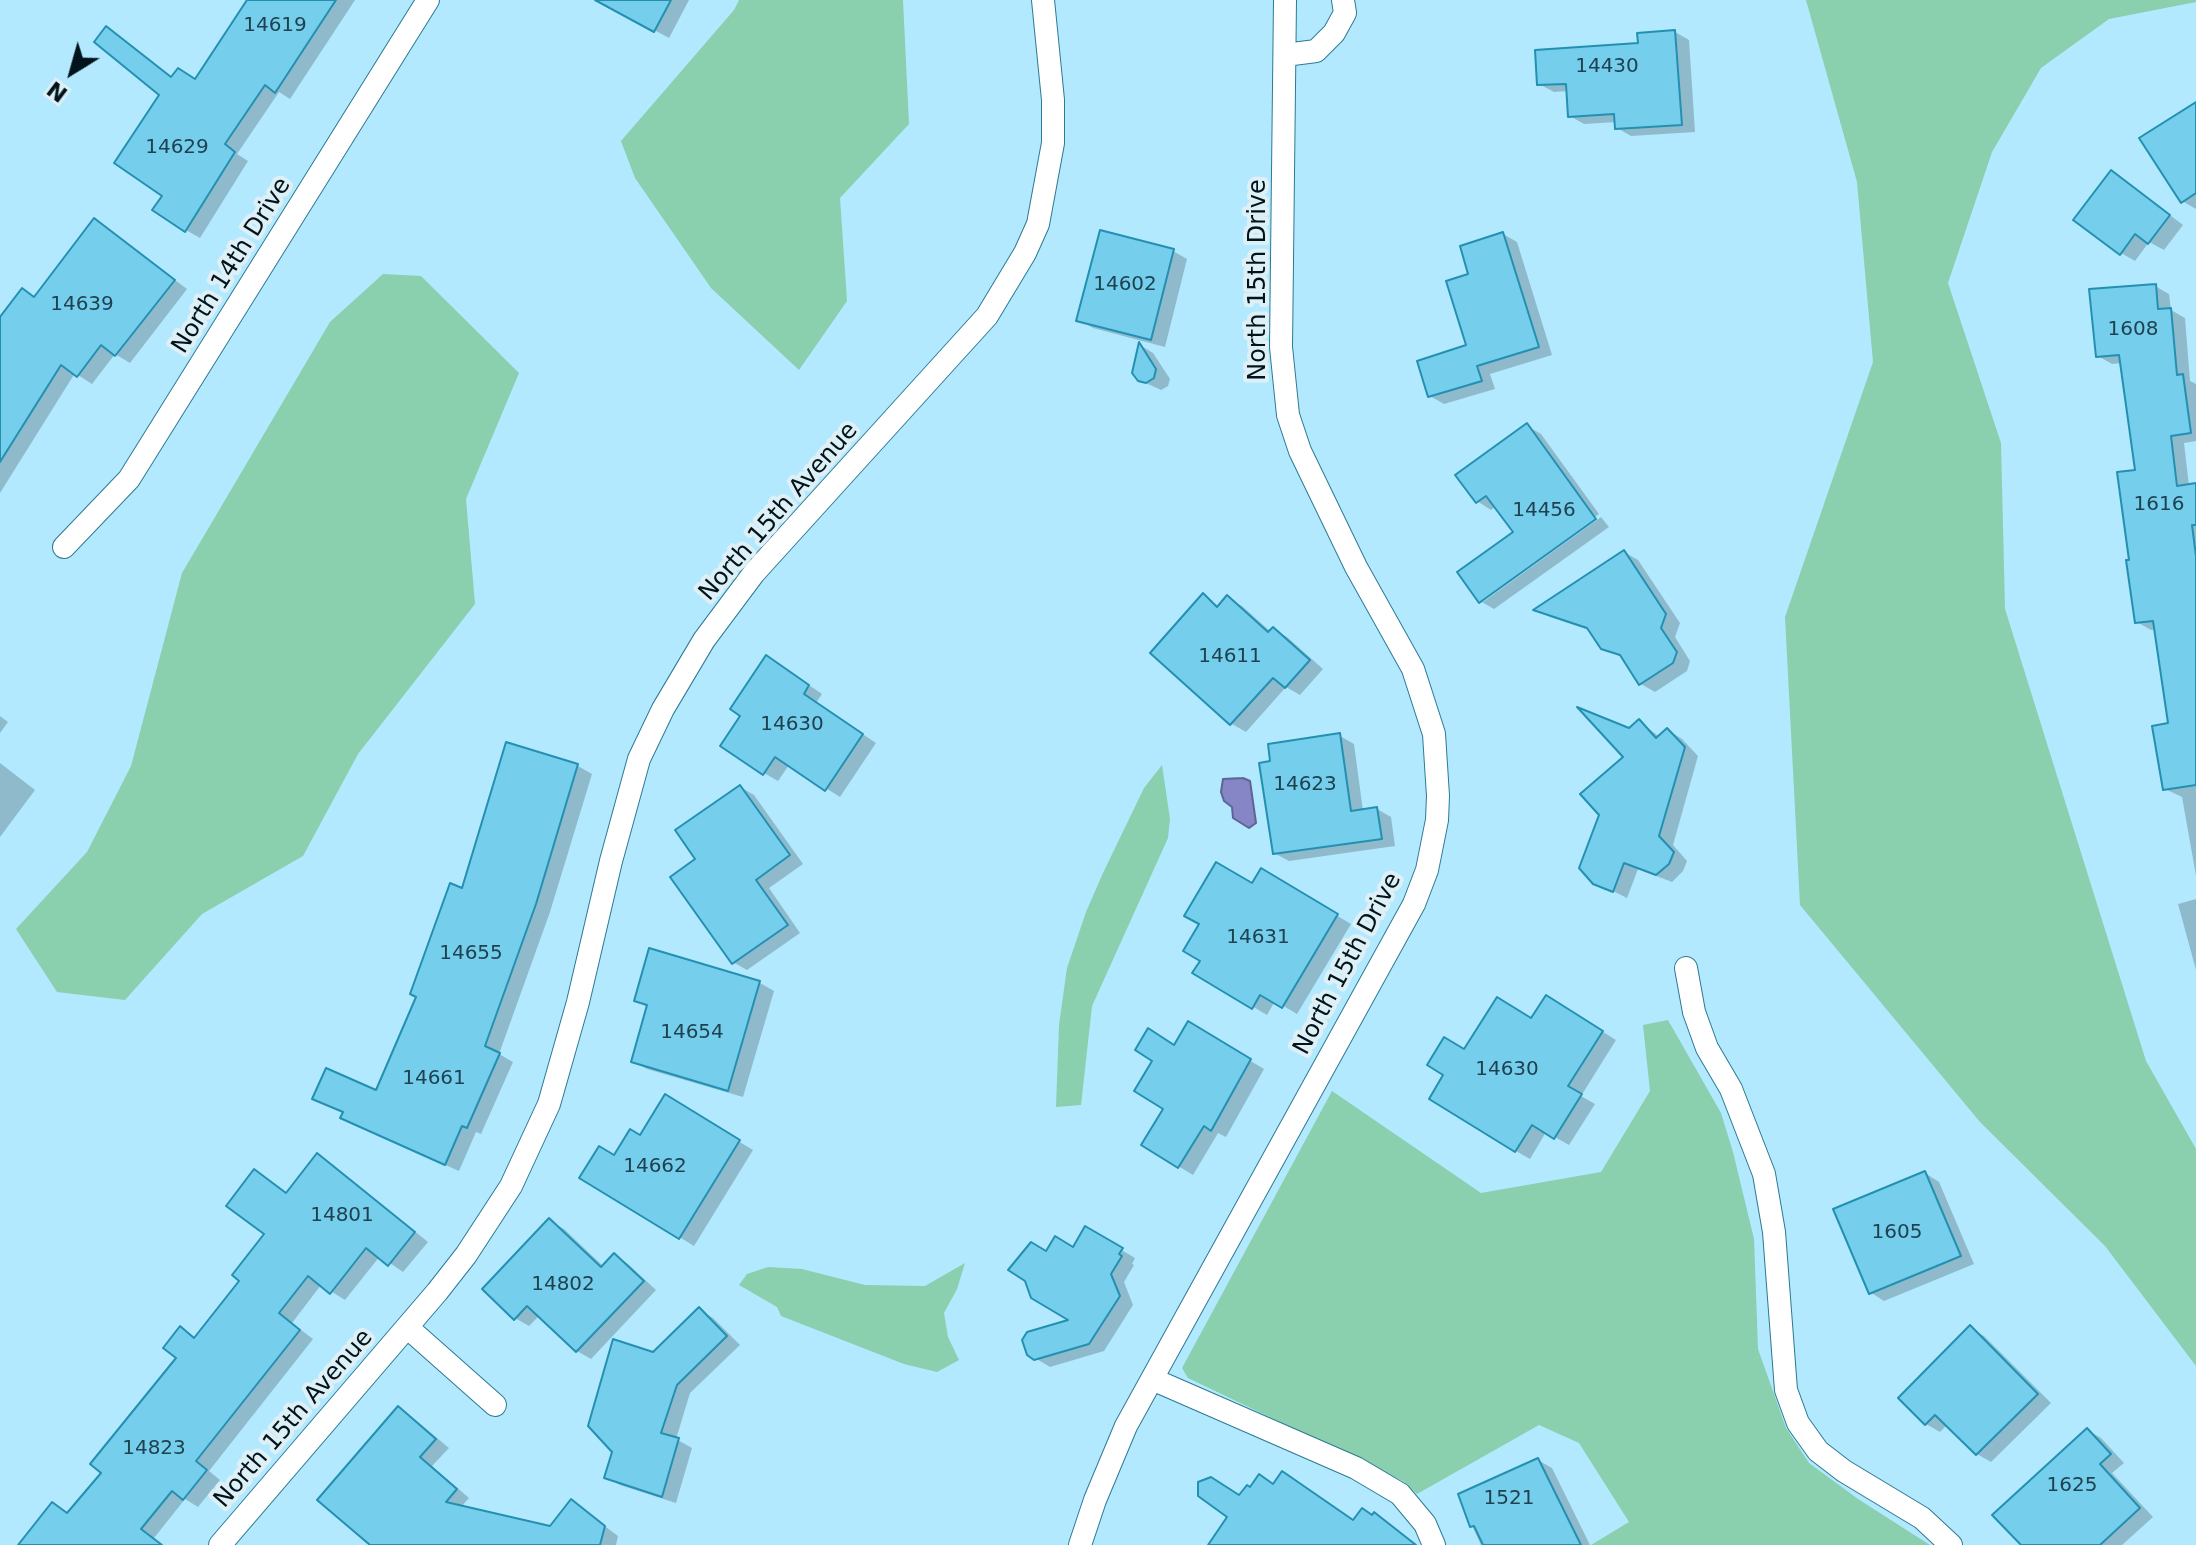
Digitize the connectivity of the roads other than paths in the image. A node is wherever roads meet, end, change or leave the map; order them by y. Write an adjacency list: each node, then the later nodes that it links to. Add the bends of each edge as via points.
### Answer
1 (428, 0): 6 (street, North 14th Drive, via 129,479)
2 (1043, 0): 8 (street, North 15th Avenue, via 1053,143 1038,224 1025,253 987,316 754,573 704,640 663,709 639,759 549,1104 494,1214)
3 (1285, 0): 5 (street, North 15th Drive)
4 (1343, 0): 5 (street, via 1345,13 1316,51)
5 (1285, 55): 9 (street, North 15th Drive, via 1281,347 1288,415 1356,567 1413,669 1434,734 1437,820 1414,904)
6 (64, 547)
7 (1686, 968): 14 (street, via 1707,1048 1731,1089 1764,1174 1774,1232 1786,1390 1798,1423 1818,1451 1922,1518)
8 (407, 1327): 10 (street, North 15th Avenue); 11 (street, North 15th Avenue)
9 (1152, 1379): 12 (street, North 15th Drive, via 1126,1426); 13 (street, via 1367,1474 1400,1494 1425,1524)
10 (495, 1405)
11 (220, 1545)
12 (1080, 1545)
13 (1434, 1545)
14 (1951, 1545)

